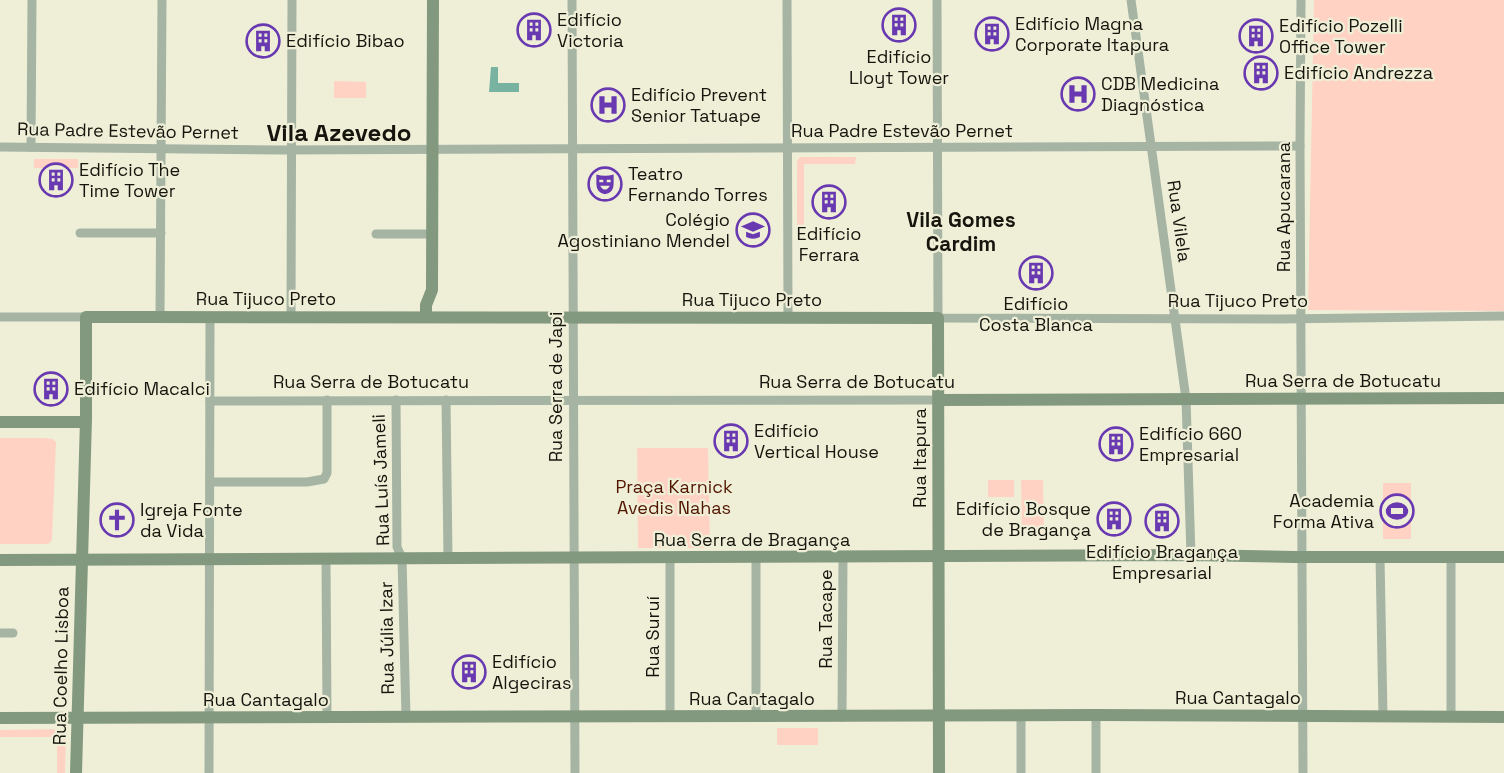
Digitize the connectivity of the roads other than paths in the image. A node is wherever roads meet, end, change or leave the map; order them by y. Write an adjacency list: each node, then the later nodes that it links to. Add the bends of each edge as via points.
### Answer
1 (32, 0): 12 (street)
2 (162, 0): 17 (street)
3 (292, 0): 18 (street)
4 (433, 0): 19 (street)
5 (572, 0): 15 (street, Rua Serra de Japi)
6 (787, 0): 16 (street)
7 (937, 0): 13 (street, Rua Itapura)
8 (1131, 0): 14 (street, Rua Vilela)
9 (1301, 0): 10 (street, Rua Apucarana)
10 (1300, 146): 14 (street, Rua Padre Estevão Pernet); 35 (street, Rua Apucarana)
11 (0, 147): 12 (street, Rua Padre Estevão Pernet)
12 (31, 147): 17 (street, Rua Padre Estevão Pernet)
13 (937, 147): 14 (street, Rua Padre Estevão Pernet); 16 (street, Rua Padre Estevão Pernet); 33 (street, Rua Itapura)
14 (1152, 147): 34 (street, Rua Vilela)
15 (572, 148): 16 (street, Rua Padre Estevão Pernet); 19 (street, Rua Padre Estevão Pernet); 31 (street, Rua Serra de Japi)
16 (787, 148): 32 (street)
17 (161, 149): 18 (street, Rua Padre Estevão Pernet); 21 (street)
18 (292, 149): 19 (street, Rua Padre Estevão Pernet); 29 (street)
19 (432, 149): 23 (street)
20 (80, 233): 21 (street)
21 (161, 233): 27 (street)
22 (376, 234): 23 (street)
23 (432, 234): 30 (street, via 432,290 426,305)
24 (1504, 316): 35 (street, Rua Tijuco Preto)
25 (0, 317): 26 (street, Rua Tijuco Preto)
26 (86, 317): 27 (street, Rua Tijuco Preto); 46 (street)
27 (160, 317): 28 (street, Rua Tijuco Preto)
28 (210, 317): 29 (street, Rua Tijuco Preto); 39 (street)
29 (291, 317): 30 (street, Rua Tijuco Preto)
30 (432, 317): 31 (street, Rua Tijuco Preto)
31 (573, 317): 32 (street, Rua Tijuco Preto); 43 (street, Rua Serra de Japi)
32 (788, 318): 33 (street, Rua Tijuco Preto)
33 (938, 318): 34 (street, Rua Tijuco Preto); 44 (street, Rua Itapura)
34 (1176, 319): 35 (street, Rua Tijuco Preto); 37 (street, Rua Vilela)
35 (1300, 319): 38 (street, Rua Apucarana)
36 (1504, 398): 38 (street, Rua Serra de Botucatu)
37 (1186, 399): 38 (street, Rua Serra de Botucatu); 44 (street, Rua Serra de Botucatu); 48 (street, Rua Vilela)
38 (1300, 399): 51 (street, Rua Apucarana)
39 (210, 400): 40 (street, Rua Serra de Botucatu); 47 (street)
40 (327, 400): 41 (street, Rua Serra de Botucatu); 47 (street, via 324,480)
41 (396, 400): 42 (street, Rua Serra de Botucatu); 53 (street, Rua Luís Jameli, via 397,547)
42 (446, 400): 43 (street, Rua Serra de Botucatu); 54 (street)
43 (573, 400): 44 (street, Rua Serra de Botucatu); 55 (street, Rua Serra de Japi)
44 (939, 400): 50 (street, Rua Itapura)
45 (0, 422): 46 (street)
46 (86, 422): 63 (street, Rua Coelho Lisboa)
47 (210, 482): 60 (street)
48 (1191, 555): 50 (street, Rua Serra de Bragança); 51 (street, Rua Serra de Bragança)
49 (843, 557): 50 (street, Rua Serra de Bragança); 57 (street, Rua Serra de Bragança); 76 (street, Rua Tacape)
50 (938, 557): 67 (street, Rua Itapura)
51 (1302, 557): 52 (street, Rua Serra de Bragança); 69 (street, Rua Apucarana)
52 (1380, 557): 58 (street, Rua Serra de Bragança); 70 (street)
53 (402, 558): 54 (street, Rua Serra de Bragança); 61 (street, Rua Serra de Bragança); 72 (street, Rua Júlia Izar)
54 (448, 558): 55 (street, Rua Serra de Bragança)
55 (574, 558): 56 (street, Rua Serra de Bragança); 73 (street, Rua Serra de Japi)
56 (670, 558): 57 (street, Rua Serra de Bragança); 74 (street, Rua Suruí)
57 (756, 558): 75 (street)
58 (1451, 558): 59 (street, Rua Serra de Bragança); 71 (street)
59 (1504, 558)
60 (210, 559): 61 (street, Rua Serra de Bragança); 63 (street, Rua Serra de Bragança); 80 (street)
61 (326, 559): 81 (street)
62 (0, 560): 63 (street, Rua Serra de Bragança)
63 (82, 560): 79 (street, Rua Coelho Lisboa)
64 (0, 633): 65 (street)
65 (13, 633)
66 (1096, 715): 68 (street, Rua Cantagalo); 69 (street, Rua Cantagalo); 87 (street)
67 (939, 716): 68 (street, Rua Cantagalo); 76 (street, Rua Cantagalo); 85 (street, Rua Itapura)
68 (1021, 716): 86 (street)
69 (1303, 716): 70 (street, Rua Cantagalo); 88 (street, Rua Apucarana)
70 (1383, 716): 71 (street, Rua Cantagalo)
71 (1451, 716): 77 (street, Rua Cantagalo)
72 (406, 717): 73 (street, Rua Cantagalo); 81 (street, Rua Cantagalo)
73 (574, 717): 74 (street, Rua Cantagalo); 84 (street, Rua Serra de Japi)
74 (670, 717): 75 (street, Rua Cantagalo)
75 (756, 717): 76 (street, Rua Cantagalo)
76 (842, 717)
77 (1504, 717)
78 (0, 718): 79 (street, Rua Cantagalo)
79 (78, 718): 80 (street, Rua Cantagalo); 82 (street, Rua Coelho Lisboa)
80 (209, 718): 81 (street, Rua Cantagalo); 83 (street)
81 (327, 718)
82 (76, 773)
83 (209, 773)
84 (574, 773)
85 (939, 773)
86 (1021, 773)
87 (1096, 773)
88 (1303, 773)

